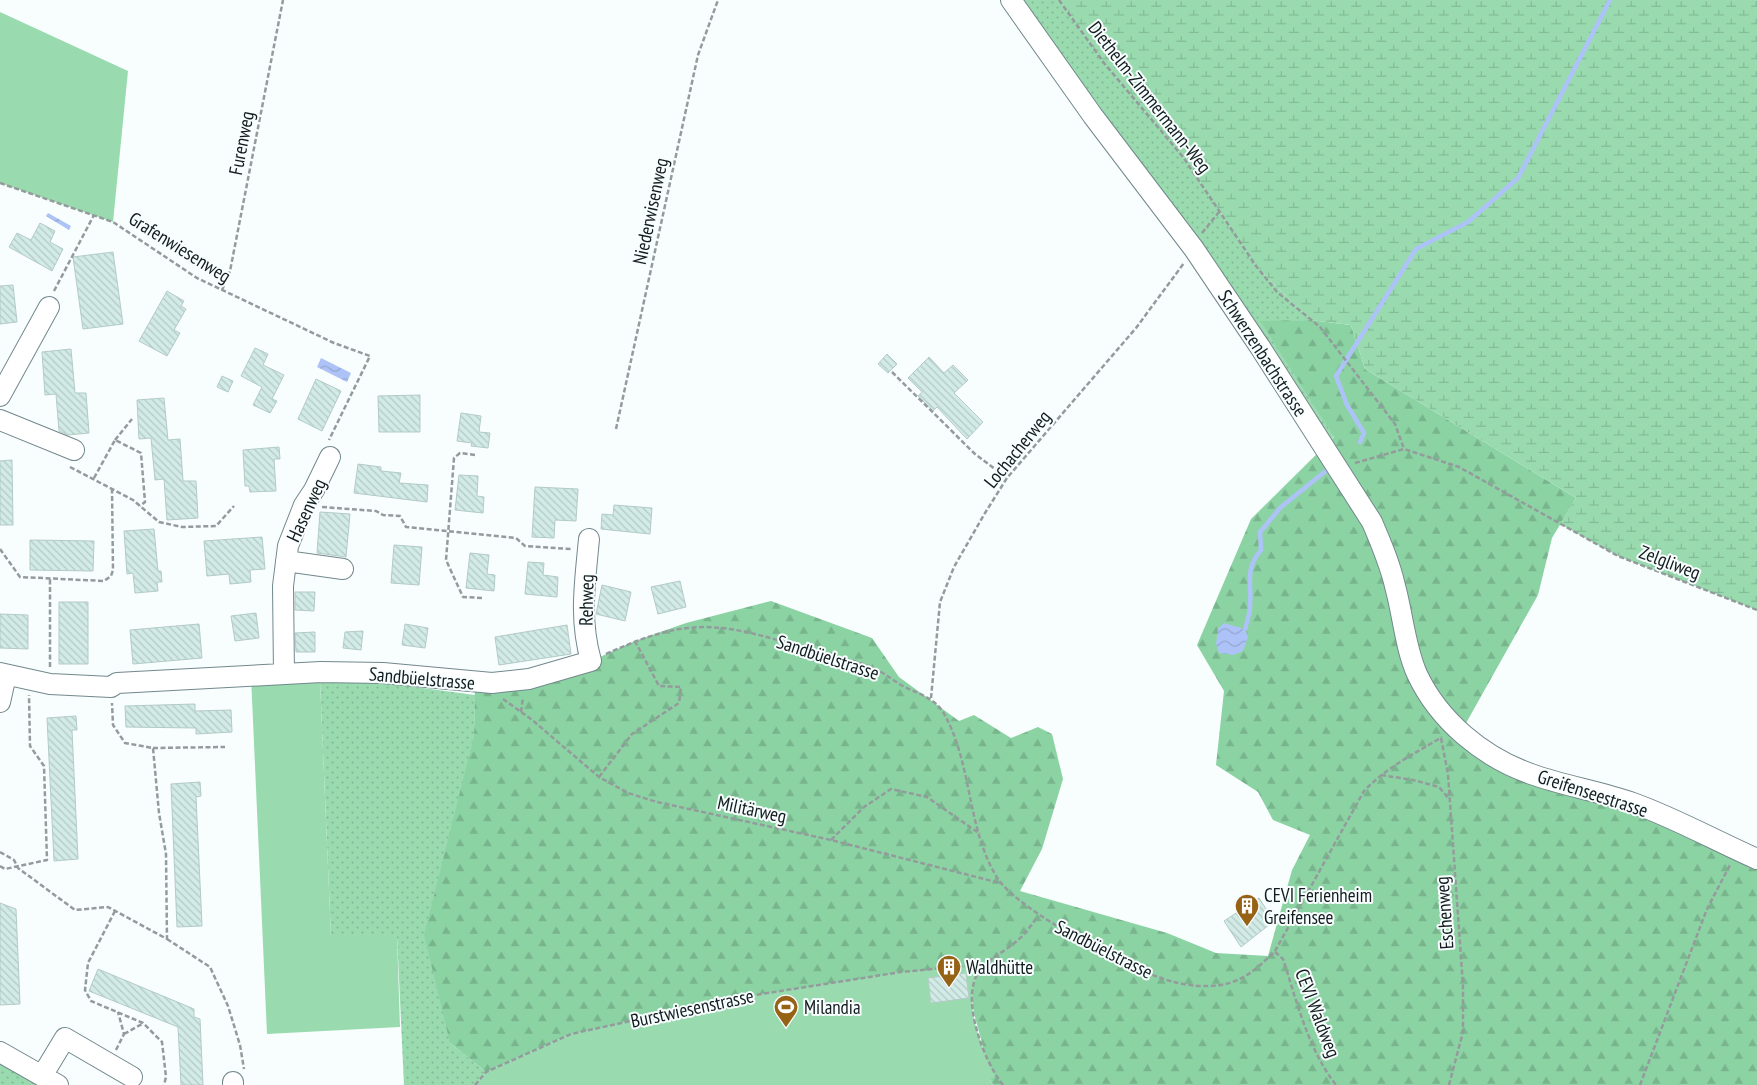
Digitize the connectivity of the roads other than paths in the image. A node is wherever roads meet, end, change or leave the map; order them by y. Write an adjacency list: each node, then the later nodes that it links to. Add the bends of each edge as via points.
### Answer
1 (1012, 0): 14 (street, Schwerzenbachstrasse, via 1093,116 1194,249 1372,522 1386,553 1408,646 1418,674)
2 (49, 307): 3 (street)
3 (0, 396)
4 (0, 420): 6 (street)
5 (330, 456): 8 (street, Hasenweg, via 304,505 288,546)
6 (71, 458)
7 (588, 545): 10 (street, Rehweg, via 582,614)
8 (286, 561): 9 (street); 12 (street, Hasenweg, via 283,586)
9 (343, 569)
10 (591, 662): 12 (street, Sandbüelstrasse, via 528,679 492,683 383,673)
11 (3, 674): 12 (street, Sandbüelstrasse, via 50,684 111,687 117,683); 13 (street)
12 (284, 674)
13 (0, 702)
14 (1453, 733): 15 (street, Greifenseestrasse, via 1532,775 1634,803)
15 (1757, 859)
16 (0, 1052): 18 (street)
17 (132, 1077): 18 (street, via 65,1038)
18 (50, 1081)

